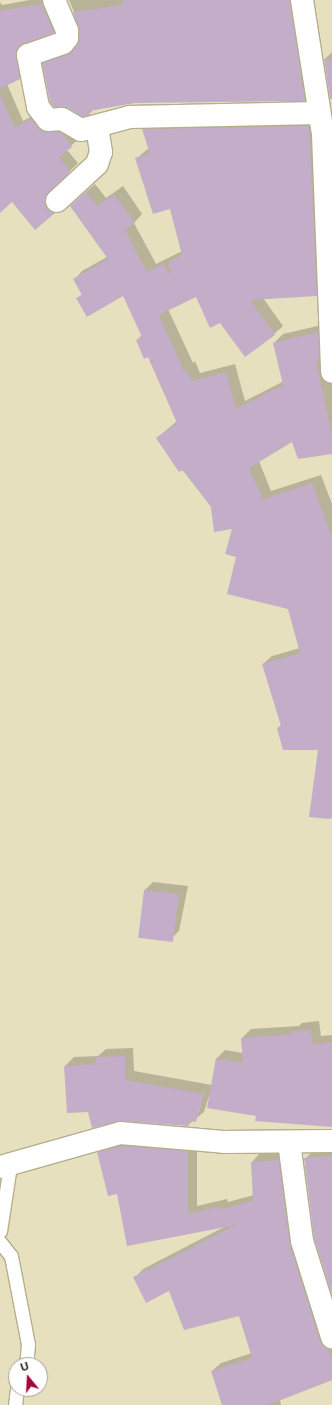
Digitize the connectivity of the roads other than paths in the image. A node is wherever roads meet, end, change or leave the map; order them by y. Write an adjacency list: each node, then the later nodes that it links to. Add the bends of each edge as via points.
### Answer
1 (54, 0): 4 (street, via 68,35 63,43 30,52 28,55 38,107 48,120 62,119 81,130)
2 (302, 0): 3 (street)
3 (319, 113): 4 (street, via 130,117); 6 (street, via 327,193 328,333)
4 (97, 126): 5 (street, via 101,152 96,164)
5 (57, 201)
6 (332, 372)
7 (332, 1141): 8 (street)
8 (289, 1142): 9 (street, via 173,1140 120,1133); 12 (street, via 302,1241)
9 (12, 1164): 10 (lane)
10 (0, 1231)
11 (0, 1242): 13 (lane, via 11,1256 28,1344)
12 (332, 1336)
13 (27, 1357)

